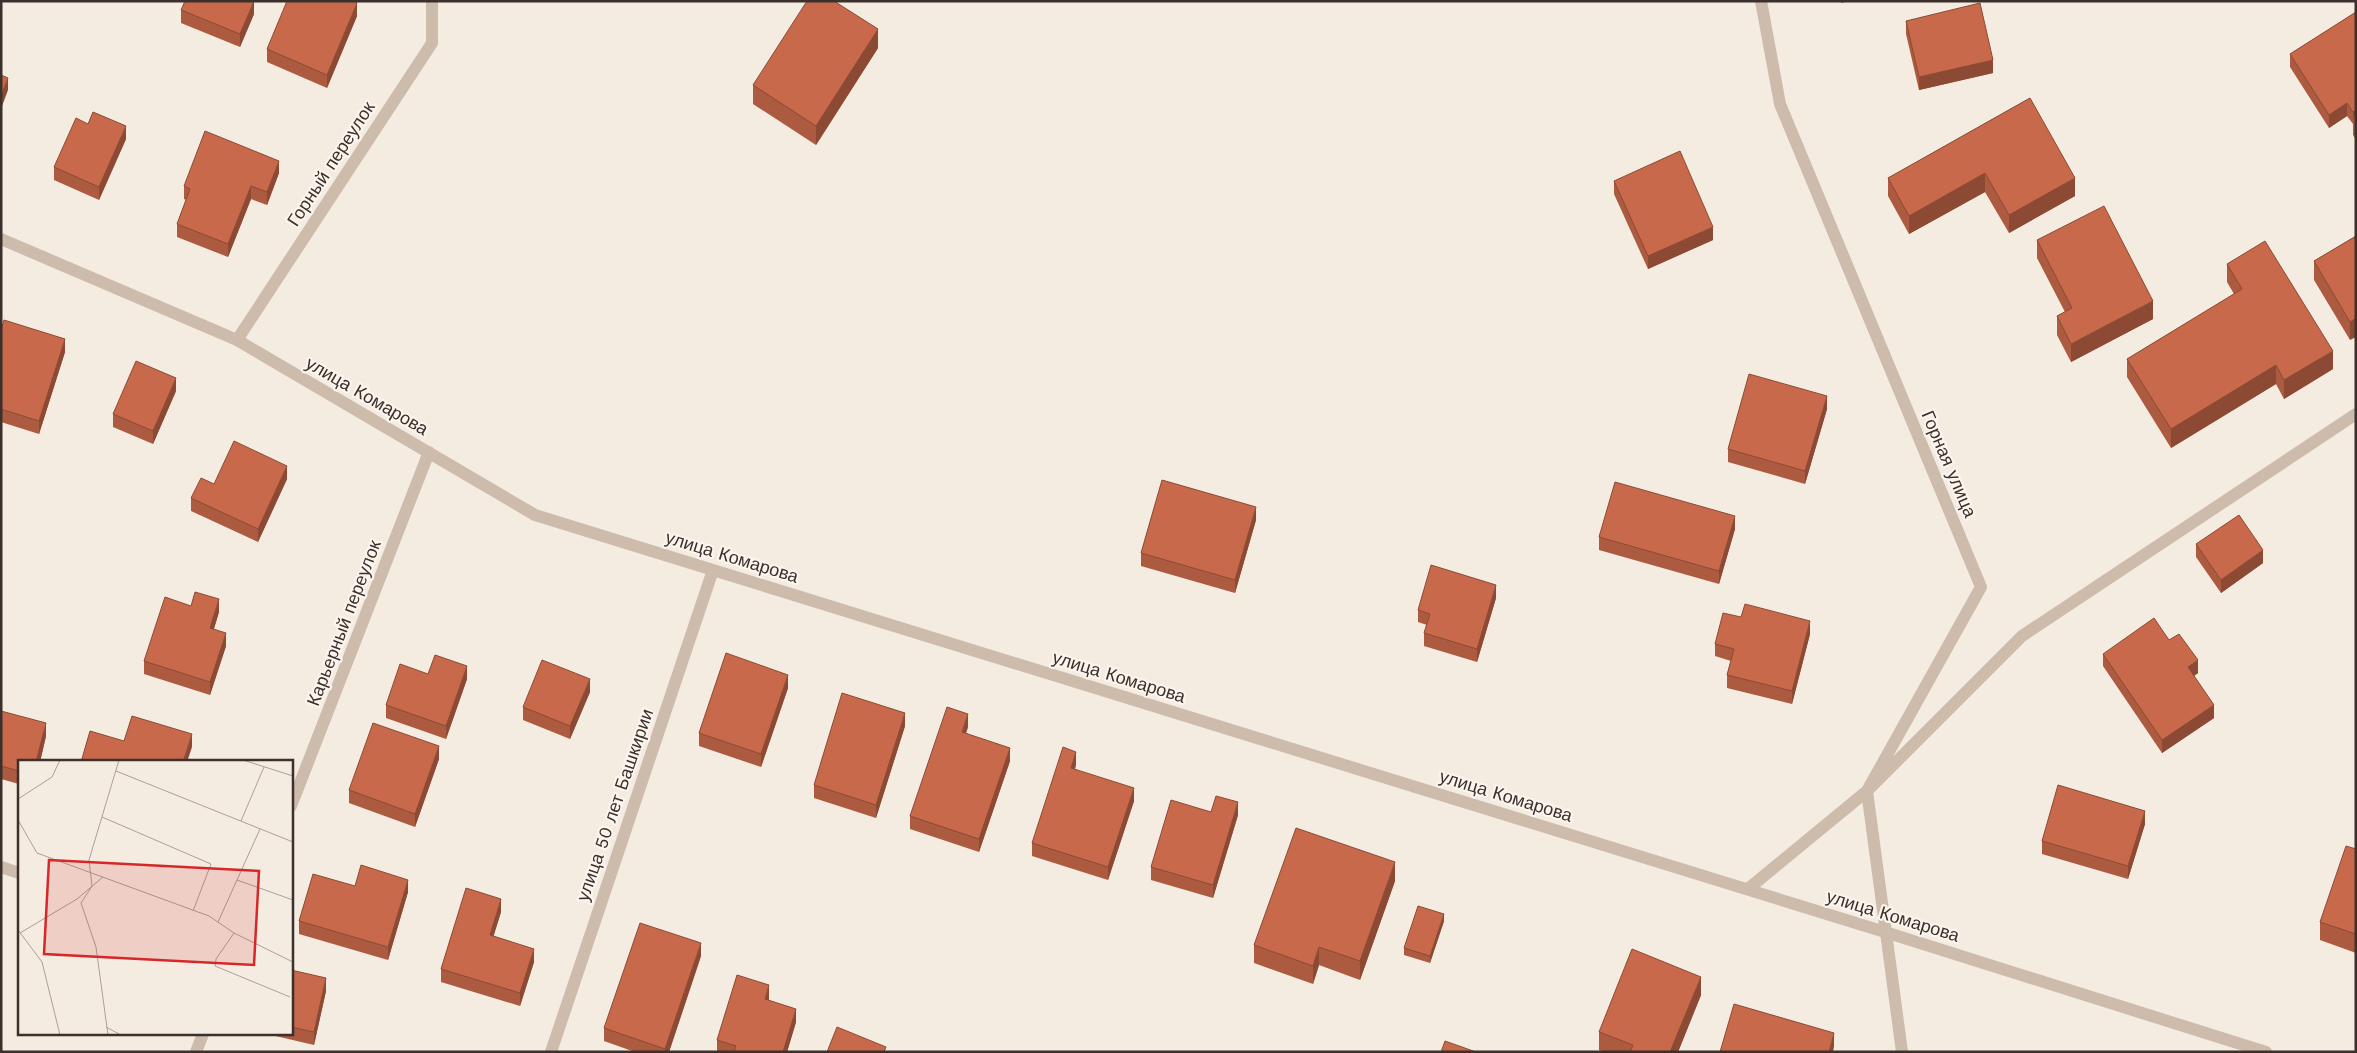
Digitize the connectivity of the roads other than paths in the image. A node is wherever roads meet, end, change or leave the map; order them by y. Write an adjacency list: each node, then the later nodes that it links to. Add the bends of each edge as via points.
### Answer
1 (432, 1): 4 (street, Горный переулок, via 432,43)
2 (1761, 1): 8 (street, Горная улица, via 1780,104 1981,587)
3 (1, 239): 4 (street, улица Комарова)
4 (237, 340): 6 (street, улица Комарова)
5 (2356, 414): 8 (street, via 2022,636)
6 (428, 452): 7 (street, улица Комарова, via 535,515); 9 (street, Карьерный переулок)
7 (712, 570): 12 (street, улица Комарова); 16 (street, улица 50 лет Башкирии)
8 (1868, 790): 12 (street); 13 (street)
9 (292, 803)
10 (1, 867): 11 (street)
11 (18, 873)
12 (1748, 889): 13 (street, улица Комарова)
13 (1885, 932): 17 (street); 18 (street, улица Комарова)
14 (202, 1036): 15 (street)
15 (196, 1052)
16 (551, 1052)
17 (1902, 1052)
18 (2266, 1052)

